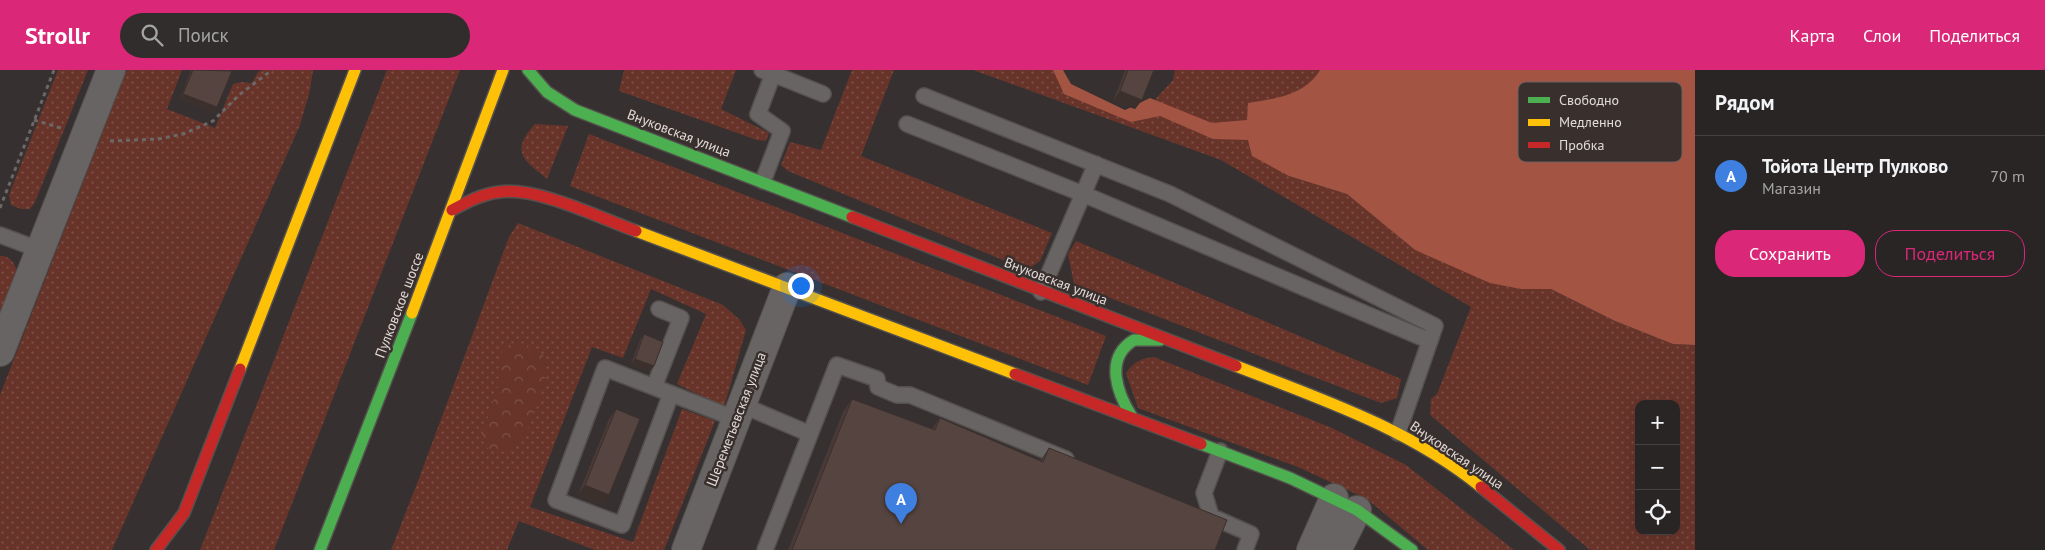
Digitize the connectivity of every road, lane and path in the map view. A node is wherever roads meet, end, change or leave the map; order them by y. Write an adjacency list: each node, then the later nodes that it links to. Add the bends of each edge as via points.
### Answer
1 (54, 70): 10 (path)
2 (111, 70): 12 (street)
3 (272, 70): 12 (path, via 213,121 183,134 128,142 105,141)
4 (355, 70): 37 (main road, via 184,513)
5 (503, 70): 17 (main road, Пулковское шоссе)
6 (528, 70): 14 (main road, Внуковская улица, via 542,90 561,104)
7 (767, 72): 8 (lane); 14 (lane, via 758,114 782,131)
8 (823, 94)
9 (924, 96): 13 (lane)
10 (34, 120): 12 (path); 16 (path)
11 (907, 124): 15 (lane)
12 (85, 135): 19 (street)
13 (1096, 164): 15 (lane); 24 (lane, via 1170,194 1436,326)
14 (763, 181): 21 (main road, Внуковская улица)
15 (1083, 194): 21 (lane); 24 (lane)
16 (0, 208)
17 (452, 210): 20 (main road, via 478,196 498,191 526,191); 38 (main road, Пулковское шоссе)
18 (0, 235): 19 (lane)
19 (40, 250): 25 (street)
20 (787, 288): 28 (street, Шереметьевская улица); 29 (main road)
21 (1041, 292): 23 (main road, Внуковская улица)
22 (659, 309): 26 (lane, via 681,318)
23 (1167, 341): 29 (main road, via 1135,339 1126,345 1118,358 1114,374 1116,389); 30 (main road, Внуковская улица, via 1345,408)
24 (1430, 341): 30 (lane)
25 (0, 352)
26 (654, 387): 27 (lane); 27 (lane, via 605,368 556,500 622,524)
27 (671, 394): 28 (lane)
28 (739, 412): 31 (lane); 39 (street, Шереметьевская улица)
29 (1132, 417): 32 (main road)
30 (1398, 433): 45 (main road, Внуковская улица, via 1474,481)
31 (810, 434): 33 (lane, via 837,365 877,379 878,387 898,396 910,395); 40 (lane)
32 (1220, 451): 34 (main road); 36 (lane, via 1204,493)
33 (1083, 466)
34 (1345, 504): 42 (street); 43 (street); 44 (main road)
35 (1192, 510): 36 (lane)
36 (1211, 516): 41 (lane, via 1251,534)
37 (156, 550)
38 (320, 550)
39 (686, 550)
40 (766, 550)
41 (1245, 550)
42 (1311, 550)
43 (1337, 550)
44 (1412, 550)
45 (1558, 550)

